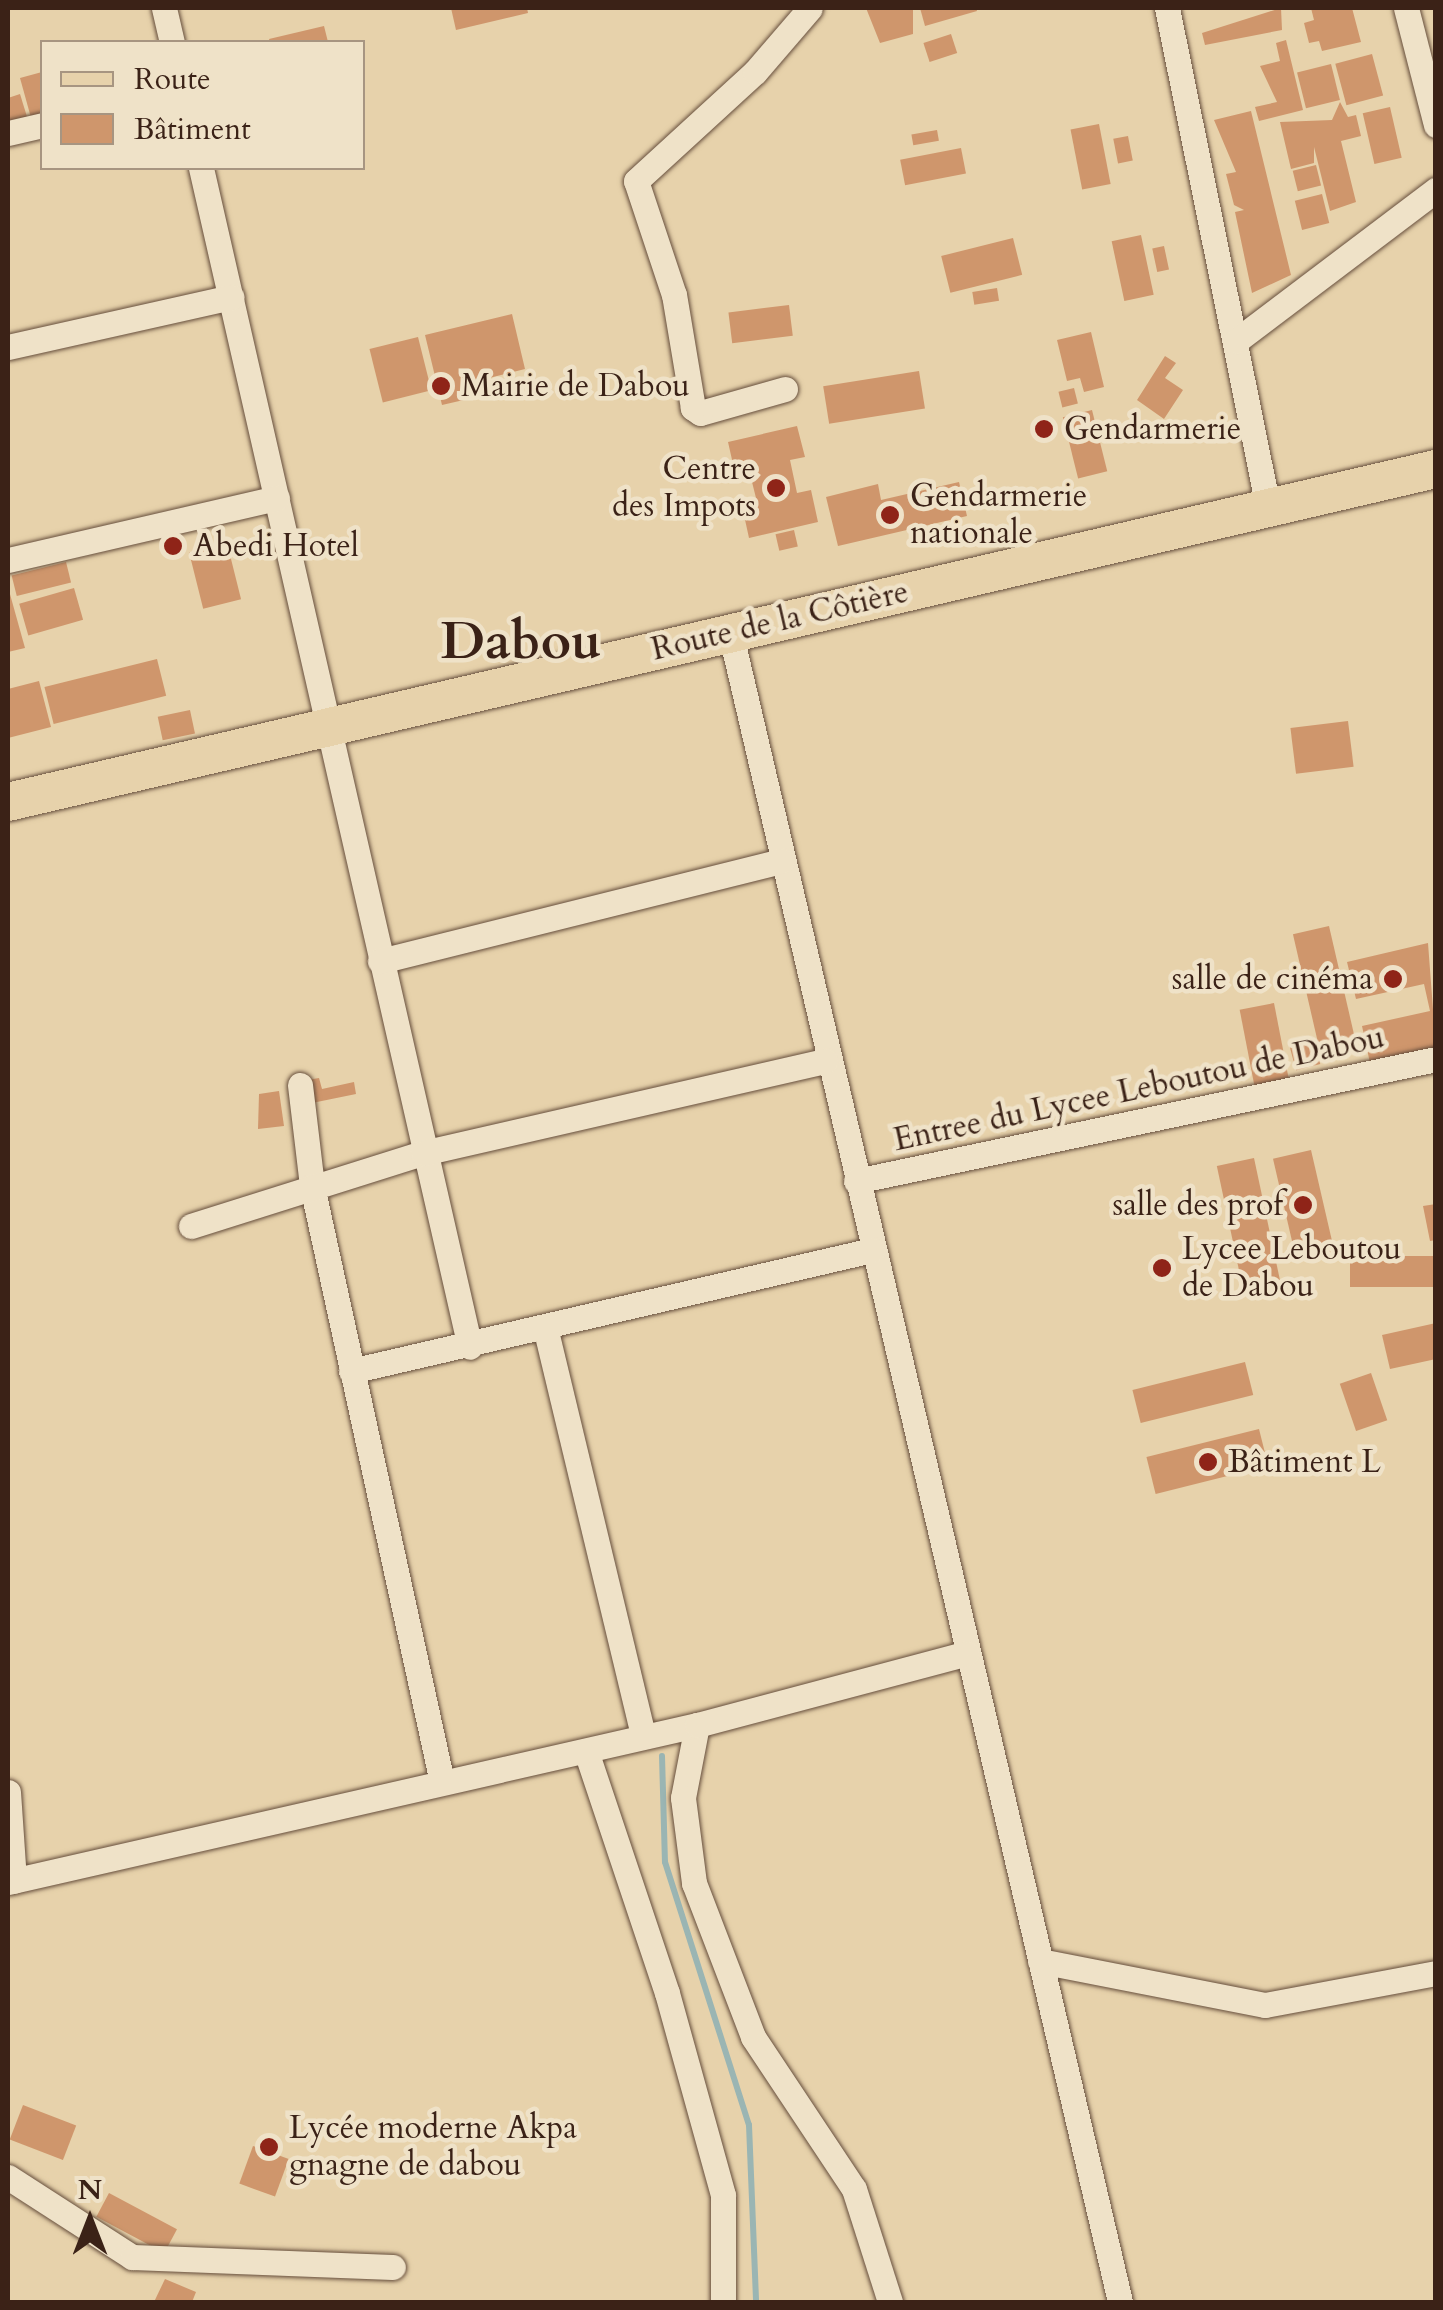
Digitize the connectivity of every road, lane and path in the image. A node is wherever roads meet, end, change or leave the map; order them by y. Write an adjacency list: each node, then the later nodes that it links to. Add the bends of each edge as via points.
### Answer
1 (164, 8): 5 (street)
2 (810, 8): 14 (street, via 755,72 636,180 674,295 693,408 700,412)
3 (1166, 8): 12 (street)
4 (1406, 8): 6 (street)
5 (172, 40)
6 (1436, 124)
7 (40, 126): 8 (street)
8 (8, 134)
9 (201, 170): 11 (street)
10 (1436, 190): 12 (street)
11 (231, 297): 13 (street); 16 (street)
12 (1236, 341): 17 (street)
13 (8, 347)
14 (785, 389)
15 (1436, 469): 17 (main road, Route de la Côtière)
16 (278, 498): 18 (street); 20 (street)
17 (1268, 507): 19 (main road, Route de la Côtière)
18 (8, 560)
19 (730, 631): 20 (main road, Route de la Côtière); 22 (street)
20 (330, 724): 21 (main road, Route de la Côtière); 23 (street)
21 (8, 802)
22 (782, 861): 23 (street); 25 (street)
23 (380, 961): 27 (street)
24 (1436, 1059): 28 (street, Entree du Lycee Leboutou de Dabou)
25 (826, 1061): 27 (street); 28 (street)
26 (300, 1085): 29 (street)
27 (424, 1153): 29 (street); 33 (street)
28 (856, 1181): 31 (street)
29 (312, 1186): 30 (street); 34 (street)
30 (191, 1226)
31 (872, 1250): 32 (street); 35 (street)
32 (546, 1331): 33 (street); 37 (street)
33 (470, 1347): 34 (street)
34 (351, 1371): 39 (street)
35 (967, 1653): 36 (street); 42 (street)
36 (698, 1725): 37 (street); 47 (street, via 683,1798 694,1883 753,2037 854,2189)
37 (643, 1735): 38 (street)
38 (586, 1751): 39 (street); 46 (street, via 668,1993 723,2194)
39 (442, 1782): 41 (street)
40 (8, 1792): 41 (street)
41 (11, 1882)
42 (1040, 1960): 43 (street, via 1265,2005); 48 (street)
43 (1436, 1974)
44 (8, 2177): 45 (street, via 132,2257)
45 (393, 2267)
46 (723, 2302)
47 (890, 2302)
48 (1120, 2302)

